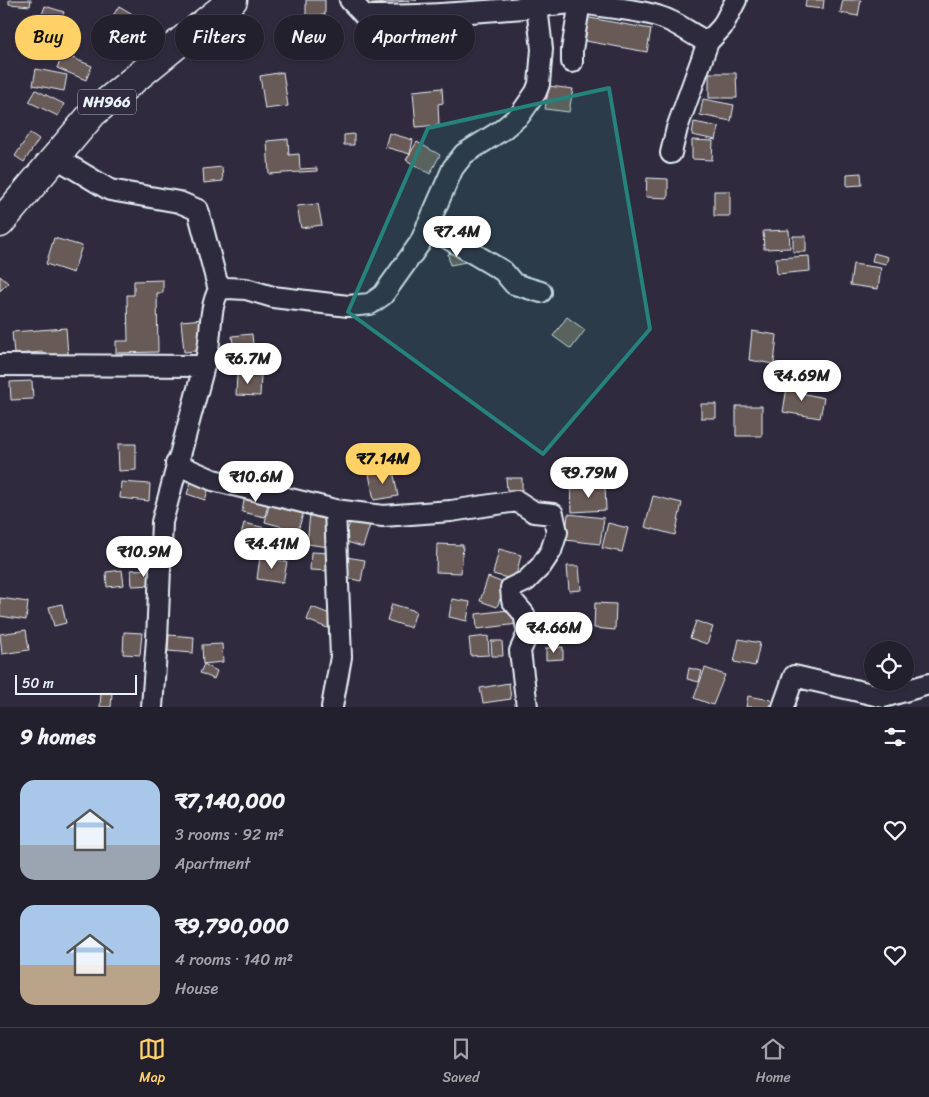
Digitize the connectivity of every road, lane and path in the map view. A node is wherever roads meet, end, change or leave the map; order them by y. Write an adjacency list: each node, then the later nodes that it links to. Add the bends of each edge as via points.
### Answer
1 (233, 0): 9 (highway, NH966, via 93,113)
2 (350, 0): 5 (street, via 365,16)
3 (736, 0): 6 (street, via 722,27)
4 (580, 1): 5 (street); 6 (street, via 659,16); 7 (street)
5 (537, 7): 11 (street, via 542,49 536,92 520,115 464,154 453,168)
6 (708, 42): 8 (street, via 682,112)
7 (572, 62)
8 (671, 153)
9 (55, 157): 10 (highway, NH966); 12 (street, via 110,190 179,202 198,210)
10 (0, 223)
11 (427, 226): 12 (street, via 420,243 382,295 370,304 329,305 246,289); 13 (street, via 503,272 514,284)
12 (219, 290): 15 (street, via 214,300)
13 (542, 292)
14 (0, 365): 15 (street)
15 (204, 366): 16 (street)
16 (176, 464): 17 (street, via 213,480); 19 (street, via 162,522)
17 (335, 510): 20 (street, via 341,657); 21 (street, via 383,516 451,511 517,501 534,512 553,514 557,532 551,551 526,581 511,588 512,600 524,614 528,633 520,652)
18 (929, 684): 22 (street, via 884,697 794,676)
19 (152, 707)
20 (332, 707)
21 (527, 707)
22 (784, 707)

